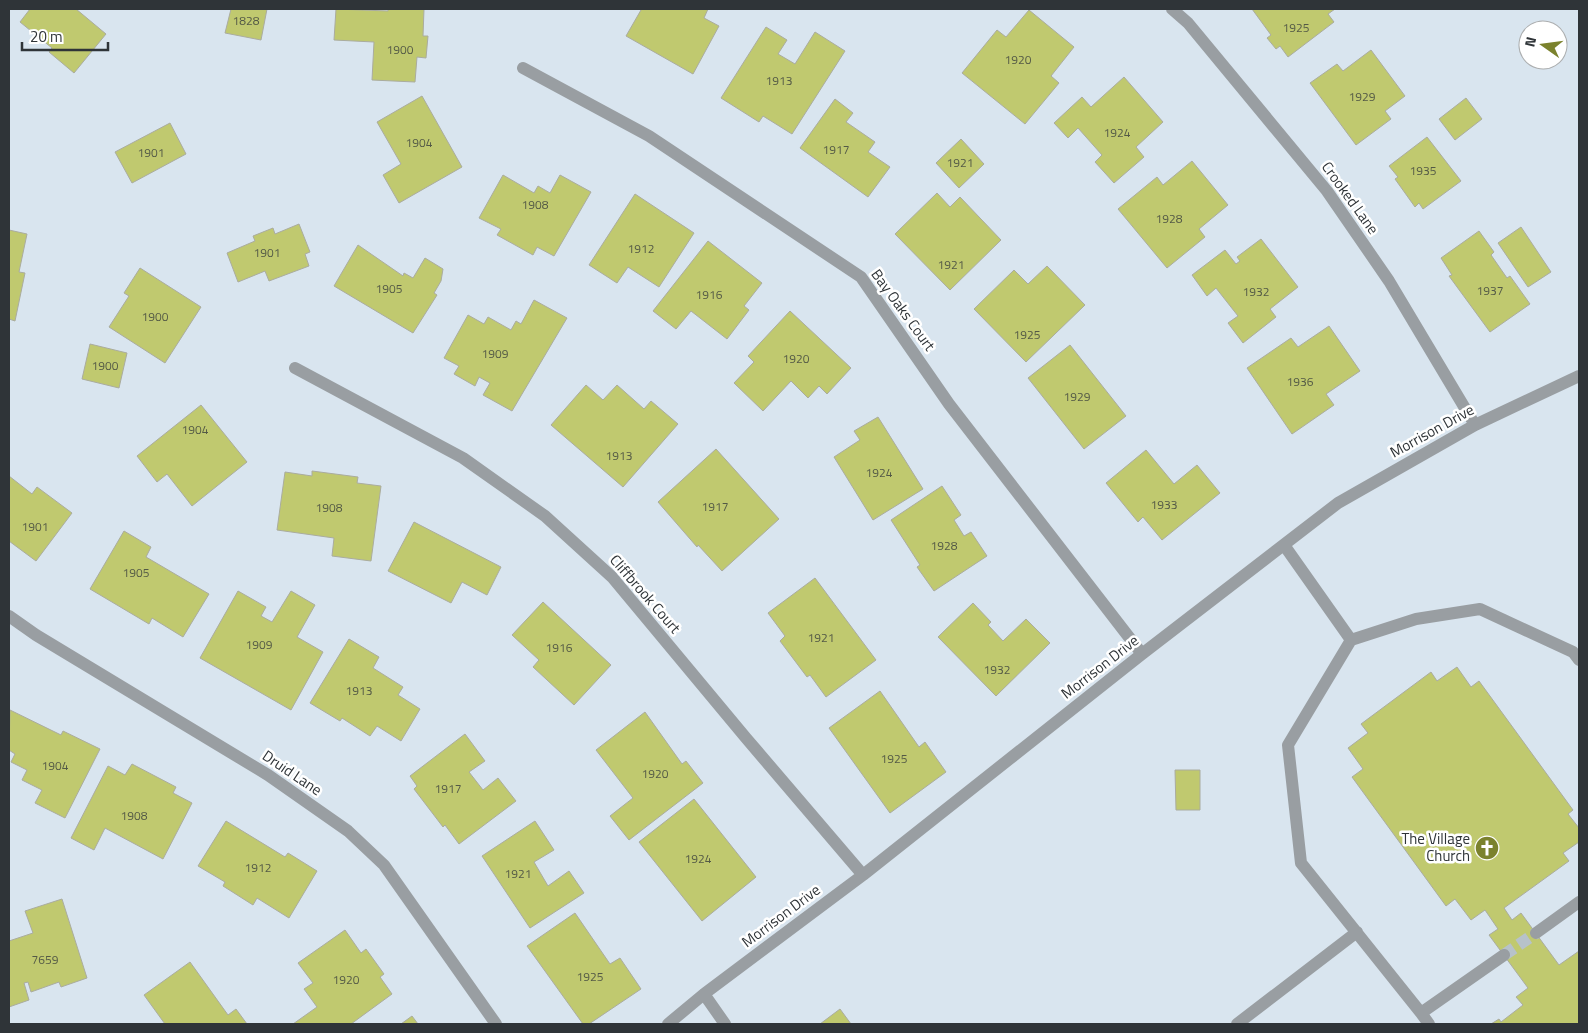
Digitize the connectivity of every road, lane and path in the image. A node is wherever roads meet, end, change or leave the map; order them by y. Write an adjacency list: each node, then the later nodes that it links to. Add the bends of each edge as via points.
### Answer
1 (1172, 9): 5 (street, Crooked Lane, via 1188,23 1327,191 1389,281)
2 (523, 68): 9 (street, Bay Oaks Court, via 649,136 861,277 949,404)
3 (296, 368): 11 (street, Cliffbrook Court, via 463,458 545,516 612,577)
4 (1579, 376): 5 (street, Morrison Drive)
5 (1475, 425): 6 (street, Morrison Drive, via 1338,503)
6 (1284, 545): 8 (street); 9 (street, Morrison Drive)
7 (9, 616): 18 (street, Druid Lane, via 268,775 348,831 384,865)
8 (1351, 640): 10 (street, via 1416,619 1480,609 1573,652); 13 (street, via 1288,745 1301,863)
9 (1142, 654): 11 (street, Morrison Drive)
10 (1579, 660)
11 (863, 875): 16 (street, Morrison Drive)
12 (1579, 902): 14 (street)
13 (1357, 932): 17 (street); 21 (street)
14 (1536, 933)
15 (1504, 954): 17 (street)
16 (704, 994): 19 (street, Morrison Drive); 20 (street)
17 (1421, 1013): 22 (street)
18 (496, 1024)
19 (668, 1024)
20 (725, 1024)
21 (1238, 1024)
22 (1429, 1024)

